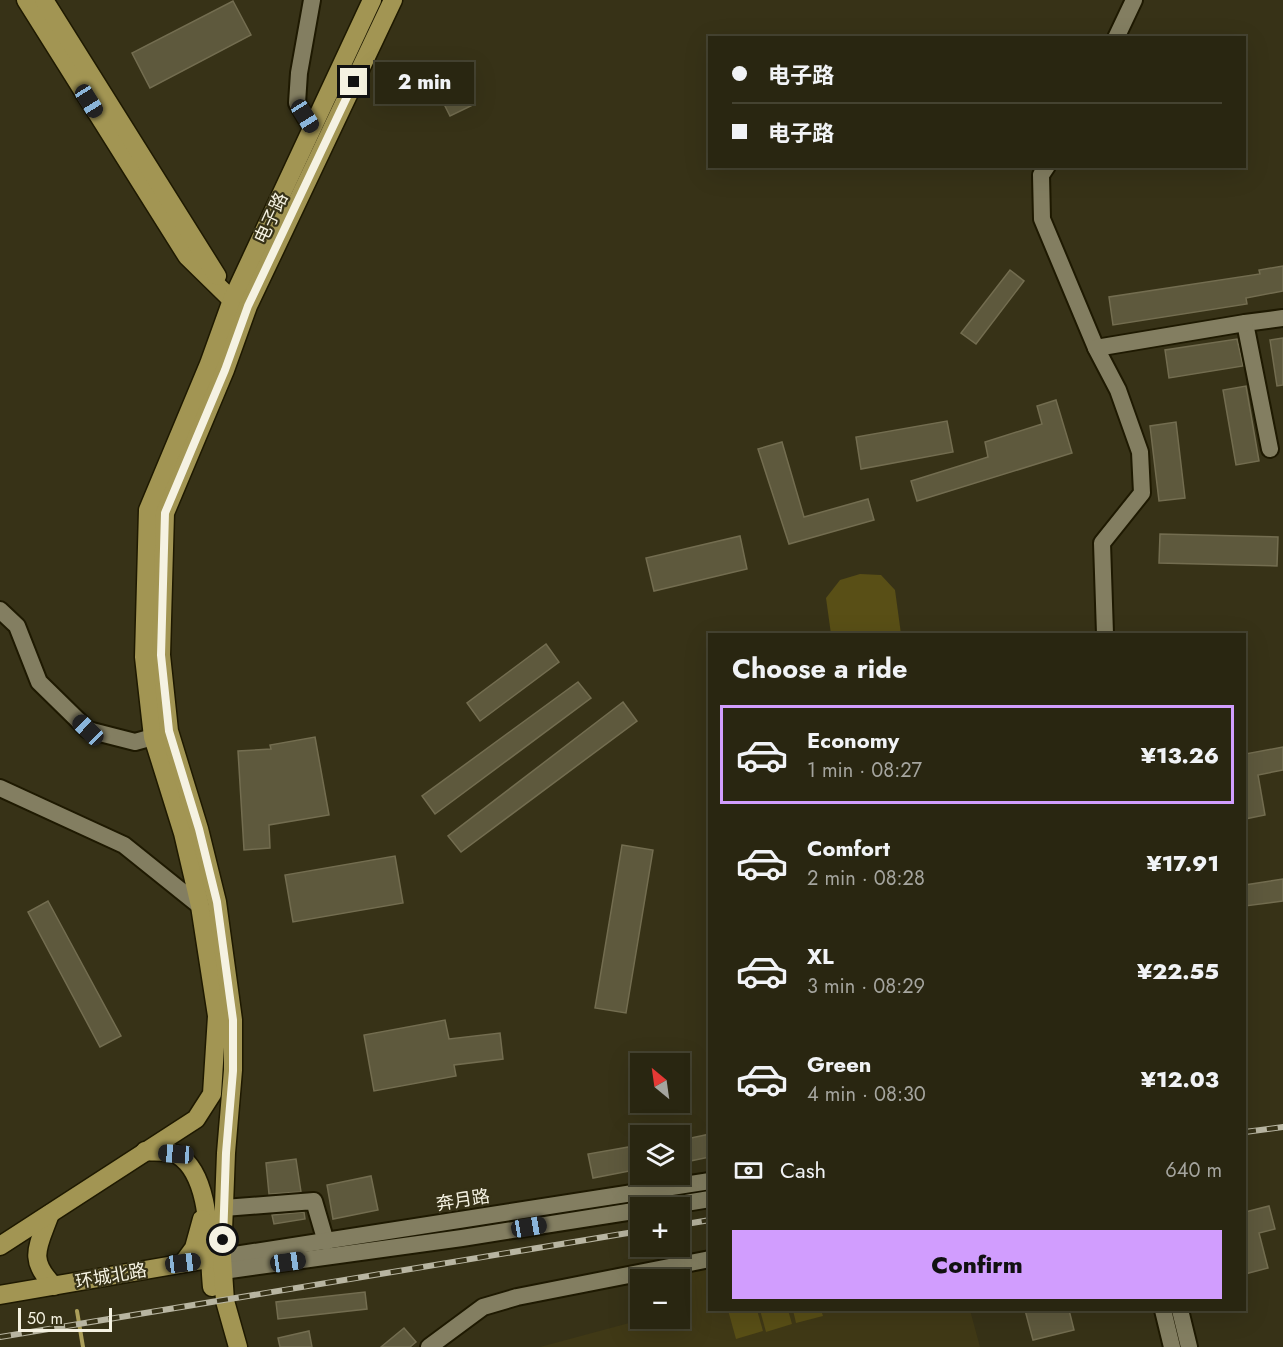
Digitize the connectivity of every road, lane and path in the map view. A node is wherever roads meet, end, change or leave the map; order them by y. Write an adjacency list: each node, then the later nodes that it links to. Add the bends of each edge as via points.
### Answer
1 (26, 0): 10 (main road, via 187,256)
2 (44, 0): 10 (main road)
3 (312, 0): 8 (street, via 297,103)
4 (372, 0): 8 (main road, 电子路)
5 (393, 0): 10 (main road, 电子路)
6 (1134, 0): 7 (street)
7 (1117, 36)
8 (312, 128): 10 (main road, 电子路)
9 (1046, 168): 13 (street, via 1041,175 1042,219)
10 (240, 303): 17 (main road, 电子路, via 209,364 148,510 144,657); 25 (main road, 电子路, via 225,370 165,513 161,655 169,731 217,902 233,1020)
11 (1283, 318): 12 (street)
12 (1245, 323): 13 (street); 14 (street)
13 (1096, 348): 16 (street, via 1118,390 1140,452 1142,483 1142,493 1102,543)
14 (1270, 449)
15 (0, 610): 17 (street, via 17,626 39,682 88,730 135,742)
16 (1105, 633)
17 (153, 737): 19 (main road, 电子路, via 183,833)
18 (0, 788): 19 (street, via 124,845)
19 (200, 906): 20 (main road, 电子路, via 218,1016 212,1094 196,1119)
20 (145, 1151): 24 (main road, via 176,1154 190,1166); 27 (main road, 电子路)
21 (708, 1181): 28 (street, 奔月路)
22 (708, 1199): 23 (street)
23 (690, 1202)
24 (205, 1207): 31 (main road); 32 (main road, via 194,1248)
25 (224, 1208): 28 (street, via 314,1201); 31 (main road, 电子路)
26 (630, 1212): 31 (street, via 462,1238)
27 (50, 1214): 29 (main road, 电子路); 33 (main road, via 37,1253 40,1272)
28 (326, 1242): 31 (street, 奔月路)
29 (0, 1246)
30 (708, 1258): 39 (street, via 483,1307)
31 (218, 1262): 32 (main road, 环城北路); 37 (main road, 电子路, via 214,1303); 38 (main road, 电子路)
32 (183, 1263): 33 (main road, 环城北路)
33 (54, 1287): 34 (main road, 环城北路)
34 (0, 1295)
35 (1163, 1311): 40 (street)
36 (1180, 1311): 41 (street)
37 (226, 1347)
38 (238, 1347)
39 (429, 1347)
40 (1172, 1347)
41 (1189, 1347)

